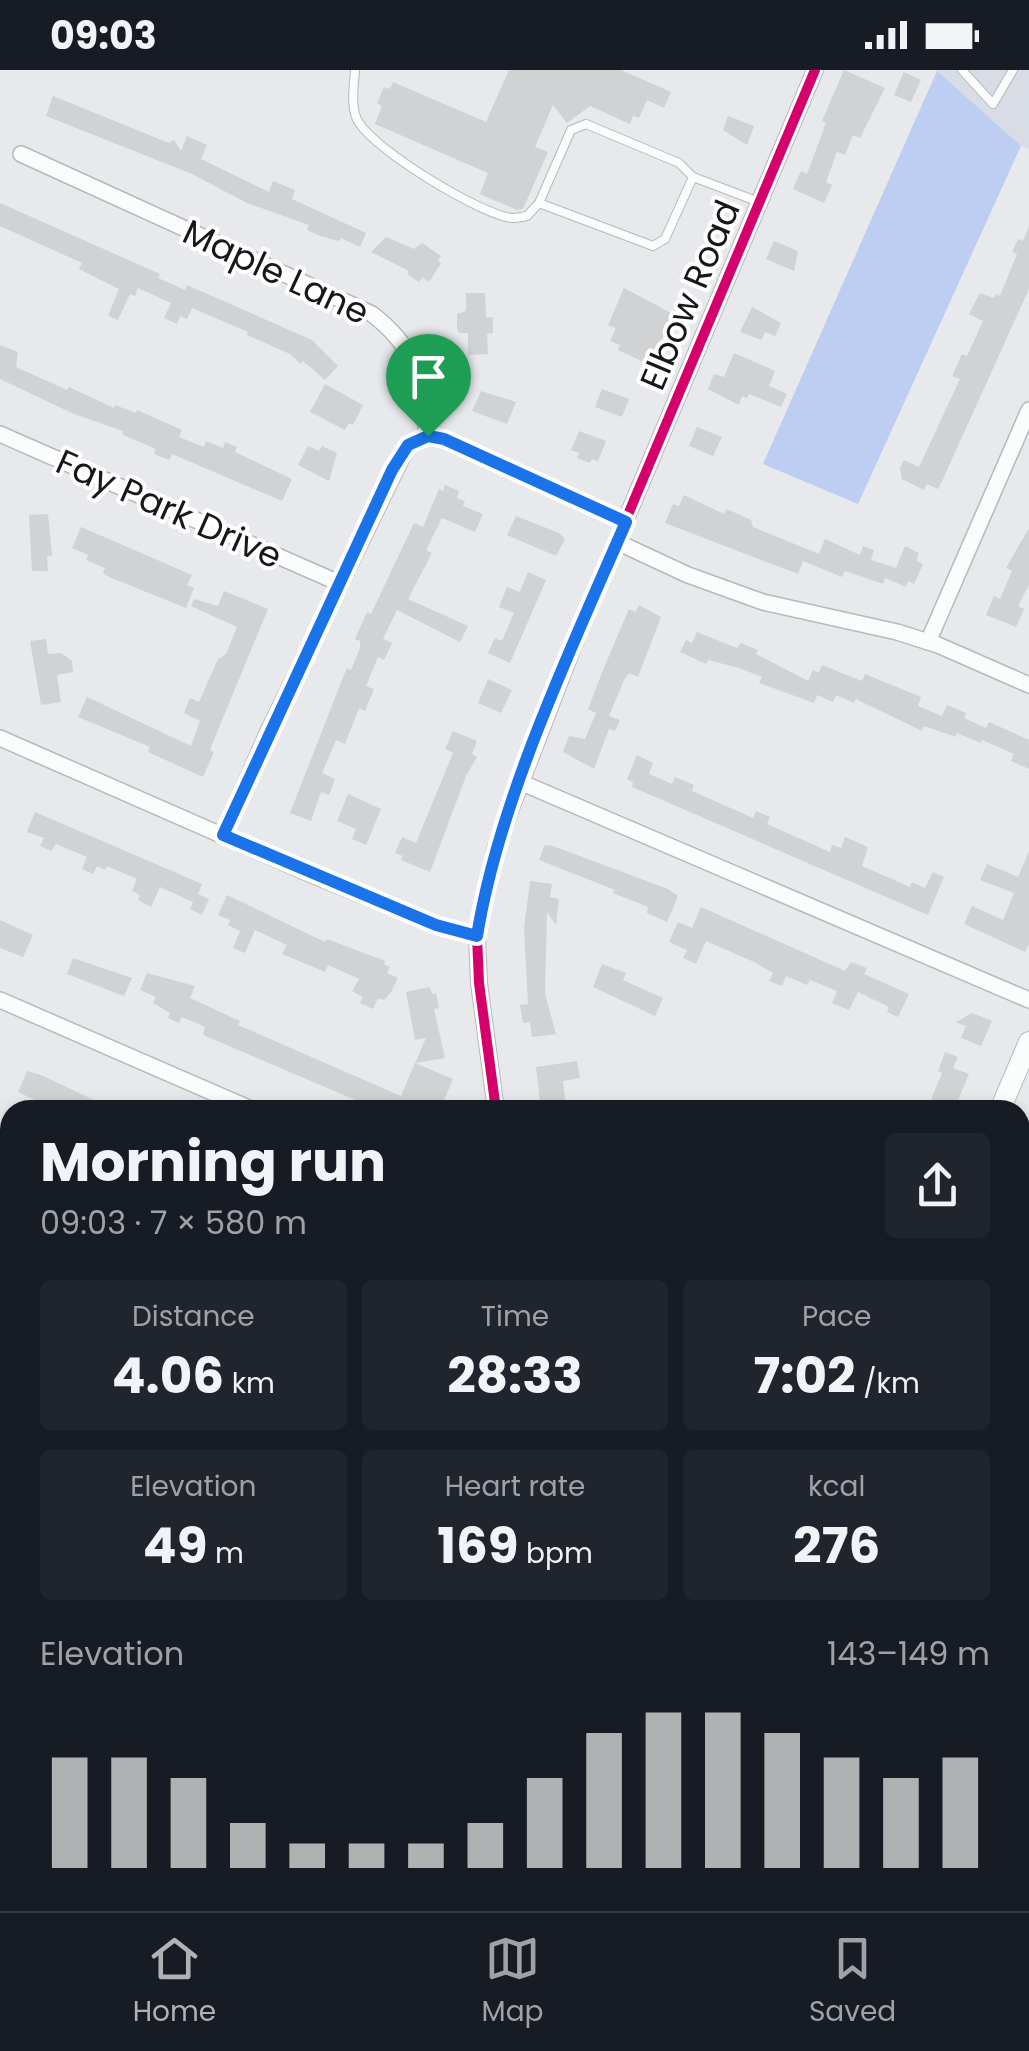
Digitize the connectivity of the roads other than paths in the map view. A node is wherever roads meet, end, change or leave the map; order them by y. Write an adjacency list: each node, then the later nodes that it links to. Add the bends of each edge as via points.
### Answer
1 (355, 70): 8 (lane, via 356,118 370,140 414,171 510,218 527,216)
2 (815, 70): 7 (street, Elbow Road)
3 (962, 70): 4 (lane, via 993,104)
4 (1013, 70)
5 (21, 154): 11 (street, Maple Lane, via 372,314 411,354)
6 (693, 177): 7 (lane); 8 (lane, via 665,239 653,246); 8 (lane, via 679,163 586,124 570,130)
7 (759, 202): 12 (street, Elbow Road)
8 (539, 203)
9 (1029, 410): 15 (street)
10 (0, 434): 14 (street, Fay Park Drive)
11 (428, 436): 12 (street); 14 (street, via 408,445 400,458)
12 (626, 522): 13 (street, Elbow Road)
13 (617, 542): 15 (street, via 763,602); 18 (street, Elbow Road)
14 (339, 583): 19 (street)
15 (928, 642): 16 (street)
16 (1029, 685)
17 (0, 738): 19 (street)
18 (520, 782): 20 (street, Elbow Road); 22 (street)
19 (223, 835): 20 (street, via 402,912)
20 (477, 936): 25 (street, Elbow Road)
21 (0, 1000): 24 (street)
22 (1029, 1000)
23 (1029, 1042): 26 (street)
24 (231, 1100)
25 (495, 1100)
26 (1004, 1100)

